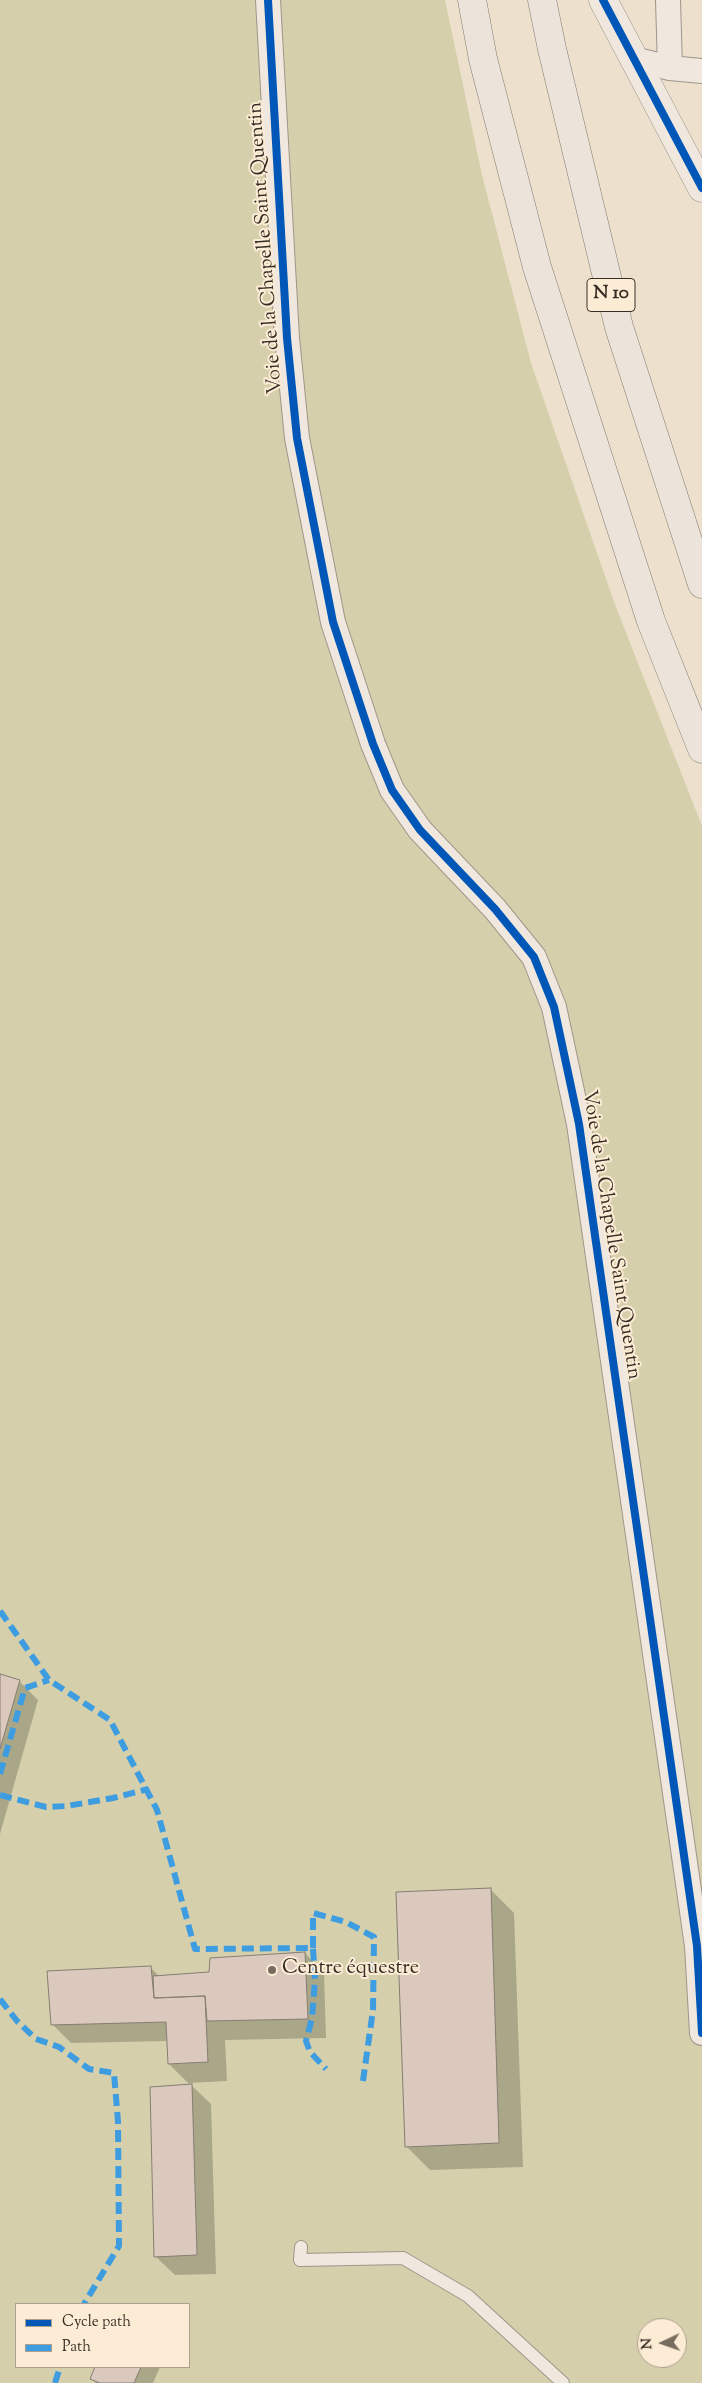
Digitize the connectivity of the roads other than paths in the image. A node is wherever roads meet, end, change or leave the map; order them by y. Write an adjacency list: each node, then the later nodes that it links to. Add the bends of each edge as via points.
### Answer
1 (268, 0): 12 (street, Voie de la Chapelle Saint Quentin, via 287,338 296,429 333,622 373,744 392,790 420,830 495,909 534,957 554,1007 577,1114 697,1946)
2 (472, 0): 11 (main road, via 483,59 537,267 651,621)
3 (542, 0): 10 (main road, N 10, via 619,327)
4 (603, 0): 6 (street)
5 (668, 0): 7 (street)
6 (633, 59): 7 (street); 9 (street)
7 (670, 68): 8 (street)
8 (702, 71)
9 (702, 188)
10 (702, 584)
11 (702, 749)
12 (702, 2033)
13 (301, 2247): 14 (lane, via 300,2260 403,2258 468,2296)
14 (563, 2383)

